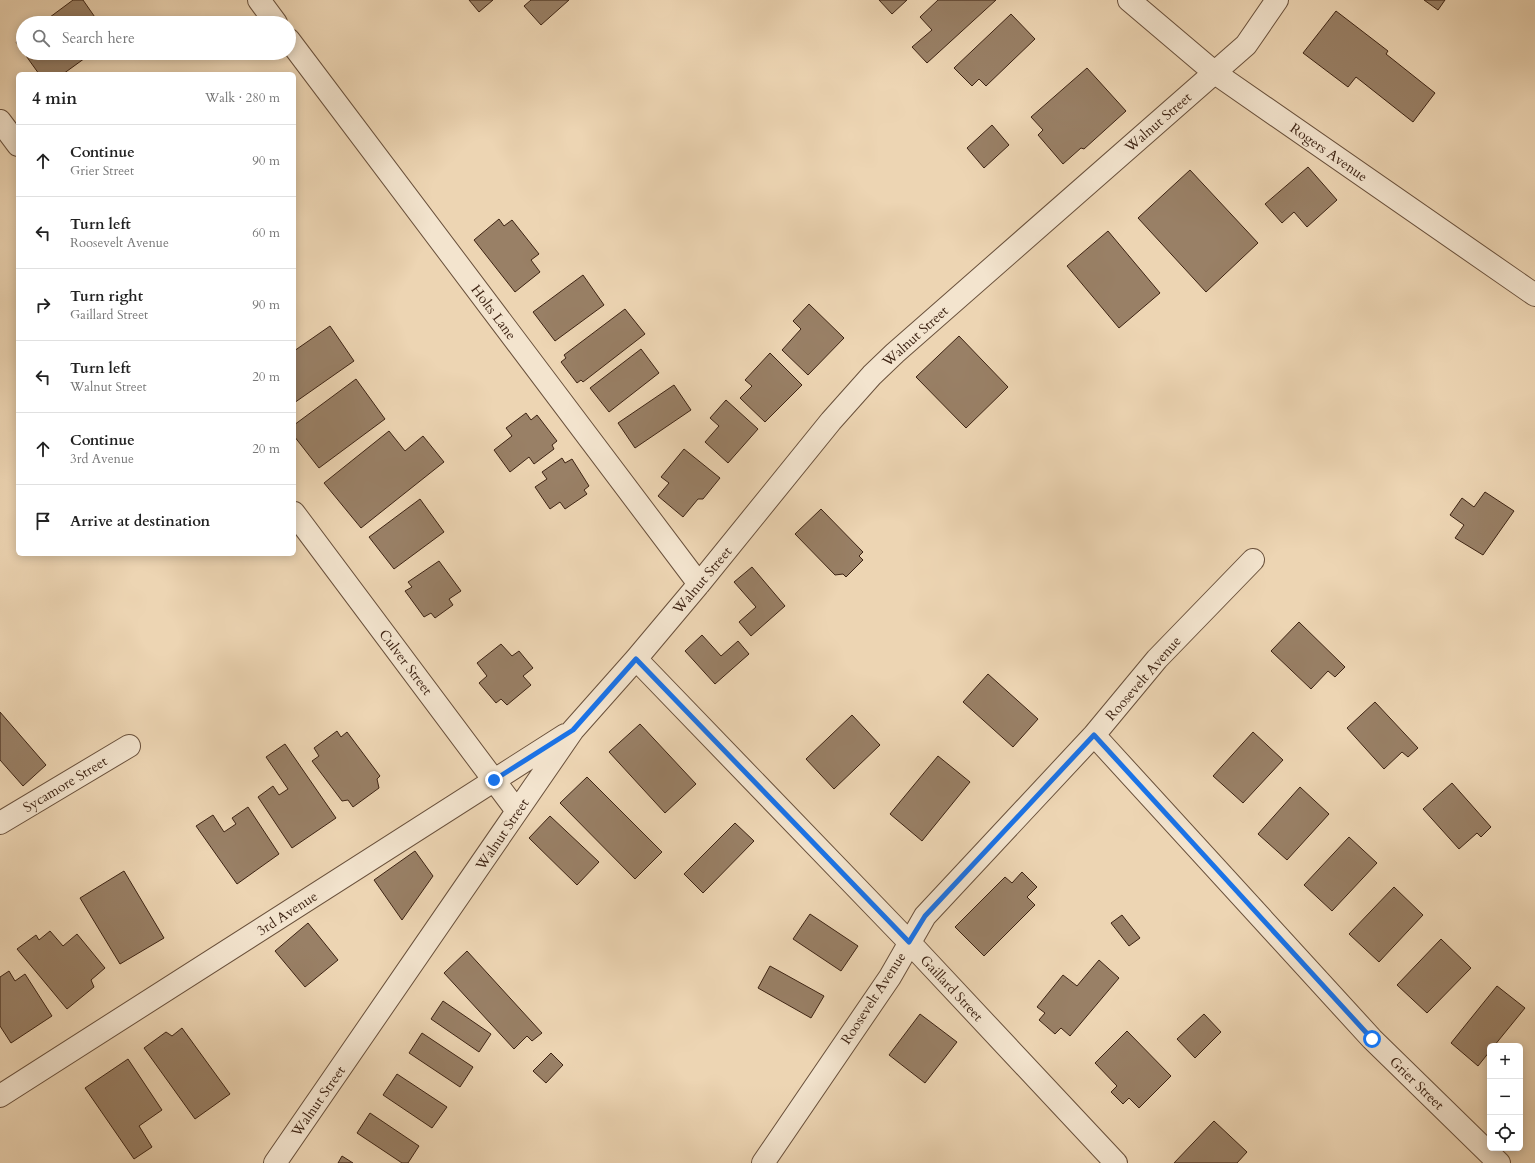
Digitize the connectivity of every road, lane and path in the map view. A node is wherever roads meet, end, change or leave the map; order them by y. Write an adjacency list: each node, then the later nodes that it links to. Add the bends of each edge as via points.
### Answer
1 (259, 0): 4 (street)
2 (1129, 0): 6 (street, Rogers Avenue)
3 (1277, 0): 6 (street, Walnut Street, via 1246,45)
4 (271, 16)
5 (296, 49): 12 (street, Holts Lane)
6 (1215, 73): 9 (street, Rogers Avenue); 12 (street, Walnut Street, via 895,353 831,422)
7 (0, 121): 8 (street)
8 (16, 142)
9 (1535, 295)
10 (296, 516): 17 (street, Culver Street)
11 (1253, 560): 15 (street, Roosevelt Avenue, via 1157,659)
12 (699, 584): 13 (street, Walnut Street)
13 (636, 659): 14 (street, Walnut Street); 20 (street, Gaillard Street)
14 (573, 730): 17 (street, 3rd Avenue); 18 (street, Walnut Street)
15 (1094, 735): 20 (street, Roosevelt Avenue, via 925,916); 25 (street, Grier Street, via 1372,1039)
16 (129, 746): 19 (street, Sycamore Street)
17 (494, 780): 18 (street, Culver Street); 21 (street, 3rd Avenue)
18 (517, 811): 22 (street, Walnut Street)
19 (0, 823)
20 (909, 942): 23 (street, Roosevelt Avenue, via 890,977); 24 (street, Gaillard Street)
21 (0, 1096)
22 (275, 1163)
23 (764, 1163)
24 (1116, 1163)
25 (1499, 1163)

